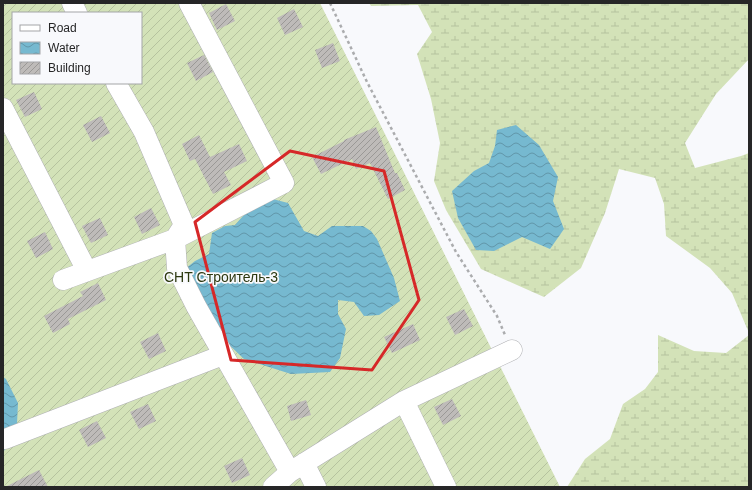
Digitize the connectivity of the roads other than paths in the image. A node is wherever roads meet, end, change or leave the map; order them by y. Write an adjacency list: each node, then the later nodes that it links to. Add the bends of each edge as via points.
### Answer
1 (72, 3): 3 (lane)
2 (189, 3): 6 (lane, via 284,183)
3 (76, 12)
4 (117, 84): 6 (lane, via 144,132 184,225)
5 (3, 108): 7 (lane)
6 (175, 239): 7 (lane); 10 (lane, via 177,268)
7 (87, 271): 8 (lane)
8 (63, 280)
9 (512, 350): 11 (lane)
10 (224, 355): 12 (lane); 13 (lane)
11 (404, 401): 13 (lane); 16 (lane)
12 (5, 439)
13 (297, 468): 14 (lane); 15 (lane)
14 (273, 487)
15 (316, 487)
16 (446, 487)

